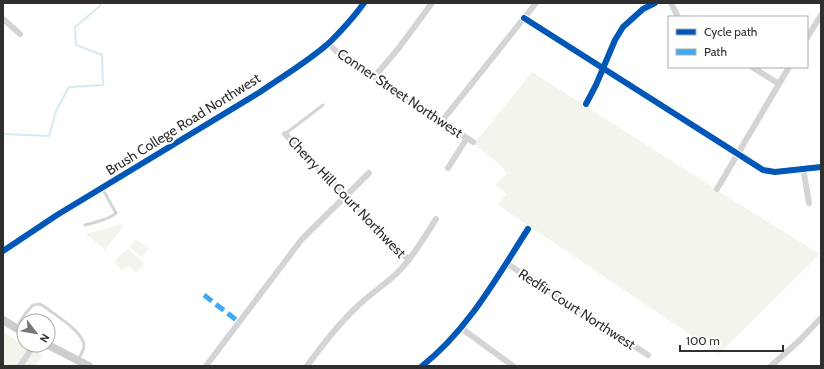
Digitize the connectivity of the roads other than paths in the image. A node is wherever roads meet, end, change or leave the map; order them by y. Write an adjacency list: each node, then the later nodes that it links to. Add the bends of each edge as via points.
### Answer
1 (364, 3): 12 (street, Brush College Road Northwest, via 348,24)
2 (432, 3): 16 (street)
3 (536, 3): 8 (street)
4 (655, 3): 15 (street, via 643,9 623,27)
5 (671, 3): 7 (street)
6 (821, 15): 11 (street)
7 (678, 16)
8 (524, 18): 15 (street); 20 (street)
9 (3, 19): 10 (street)
10 (20, 34)
11 (808, 36)
12 (328, 43): 16 (street, Conner Street Northwest); 29 (street, Brush College Road Northwest, via 260,92)
13 (754, 68): 17 (street)
14 (788, 68): 17 (street)
15 (603, 69): 18 (street); 24 (street)
16 (375, 76): 20 (street, Conner Street Northwest)
17 (779, 84): 24 (street)
18 (586, 104)
19 (323, 105): 21 (lane)
20 (442, 121): 22 (street, Conner Street Northwest)
21 (285, 134): 31 (street, Cherry Hill Court Northwest)
22 (467, 138): 23 (street, Conner Street Northwest); 26 (street)
23 (473, 142)
24 (737, 154): 27 (street, via 763,170 775,172); 30 (street)
25 (821, 167): 27 (street)
26 (448, 168)
27 (804, 168): 32 (street)
28 (369, 173): 31 (street)
29 (102, 188): 34 (lane, via 116,213); 36 (street, Brush College Road Northwest)
30 (717, 189)
31 (345, 195): 37 (street, Cherry Hill Court Northwest); 52 (street, via 298,244)
32 (809, 203)
33 (436, 219): 37 (street)
34 (85, 225)
35 (528, 229): 38 (street)
36 (3, 251)
37 (409, 260): 53 (street, via 344,319)
38 (506, 263): 45 (street); 48 (street, Redfir Court Northwest)
39 (26, 313): 40 (lane, via 33,304 40,304)
40 (53, 313)
41 (56, 315): 49 (lane, via 78,332 84,341)
42 (821, 318): 56 (street)
43 (3, 320): 44 (main road)
44 (16, 328)
45 (461, 328): 54 (street); 55 (street)
46 (56, 349): 49 (main road)
47 (29, 353): 50 (street)
48 (648, 355)
49 (78, 360): 51 (main road)
50 (20, 366)
51 (89, 366)
52 (206, 366)
53 (307, 366)
54 (422, 366)
55 (513, 366)
56 (771, 366)

